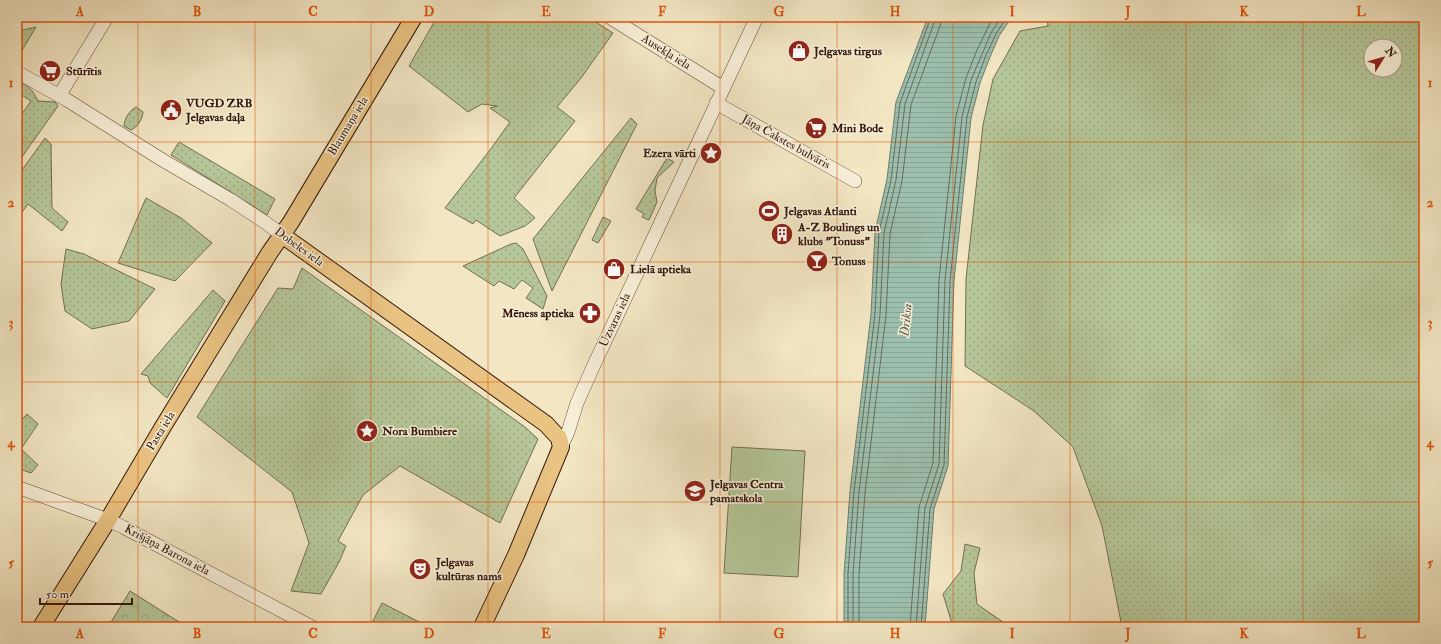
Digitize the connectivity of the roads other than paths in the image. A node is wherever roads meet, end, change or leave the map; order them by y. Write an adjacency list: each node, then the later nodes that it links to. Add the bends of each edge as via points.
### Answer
1 (107, 17): 7 (street)
2 (414, 17): 10 (main road, Blaumaņa iela)
3 (609, 17): 6 (street, Ausekļa iela)
4 (757, 17): 6 (street, Uzvaras iela)
5 (17, 72): 7 (street, Dobeles iela)
6 (722, 88): 8 (street, Uzvaras iela)
7 (59, 96): 10 (street, Dobeles iela, via 164,162 231,200)
8 (716, 103): 9 (street, Jāņa Čakstes bulvāris); 11 (street, Uzvaras iela, via 593,367)
9 (855, 181)
10 (282, 235): 11 (main road, Dobeles iela, via 546,424 559,438); 13 (main road, Pasta iela)
11 (562, 447): 16 (main road, Uzvaras iela)
12 (17, 487): 13 (street, Krišjāņa Barona iela)
13 (108, 520): 14 (main road, Pasta iela); 15 (street, Krišjāņa Barona iela)
14 (41, 627)
15 (312, 627)
16 (482, 627)

